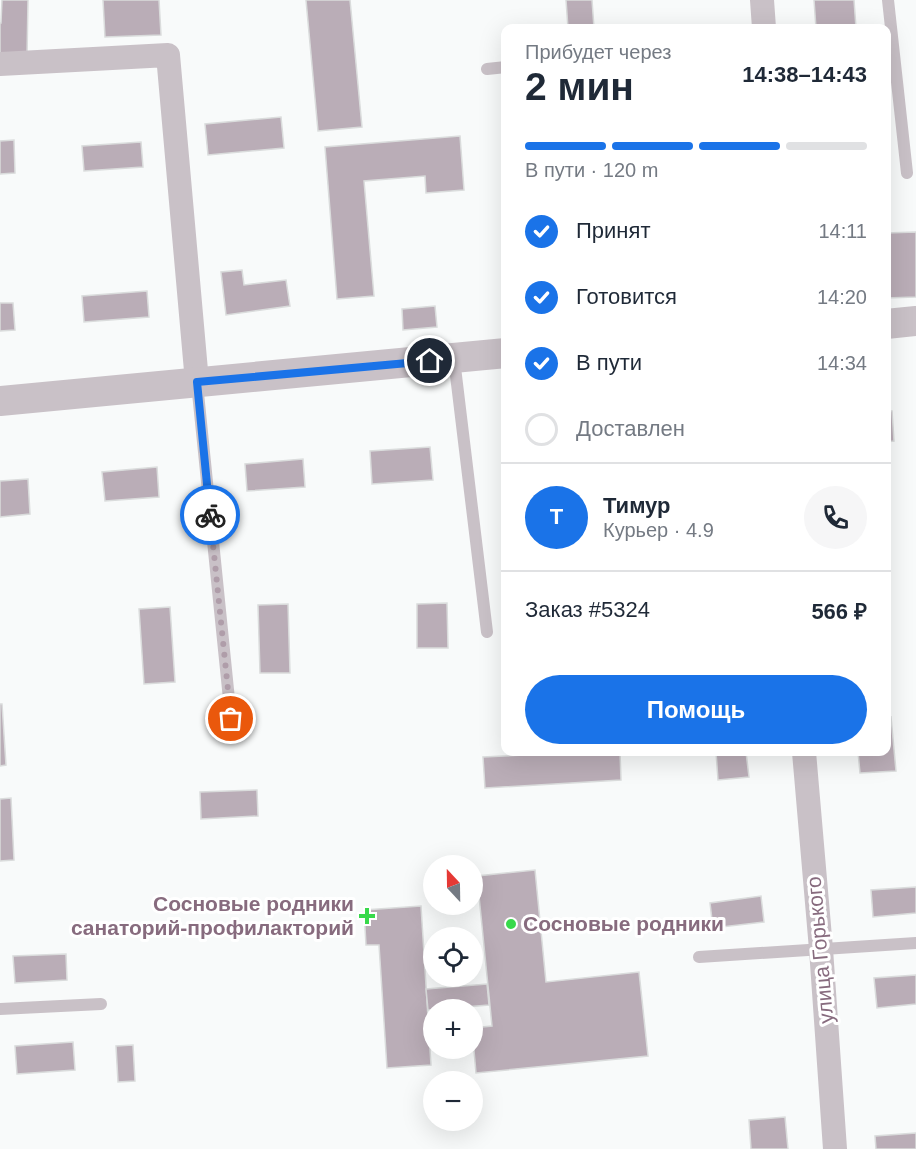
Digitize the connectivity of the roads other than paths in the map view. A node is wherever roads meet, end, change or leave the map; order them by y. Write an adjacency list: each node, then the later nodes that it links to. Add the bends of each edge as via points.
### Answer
1 (762, 0): 3 (street)
2 (888, 0): 4 (lane)
3 (764, 24)
4 (891, 24)
5 (891, 27): 9 (lane)
6 (0, 64): 14 (street, via 168,55)
7 (501, 68): 8 (lane)
8 (487, 69)
9 (907, 173)
10 (916, 321): 11 (street)
11 (891, 324)
12 (501, 354): 13 (street)
13 (454, 359): 14 (street); 16 (lane)
14 (197, 382): 15 (street); 17 (lane)
15 (0, 401)
16 (487, 632)
17 (231, 719)
18 (804, 756): 20 (street, улица Горького)
19 (916, 943): 20 (lane)
20 (821, 949): 21 (lane); 24 (street, улица Горького)
21 (699, 957)
22 (101, 1004): 23 (lane)
23 (0, 1009)
24 (836, 1149)

